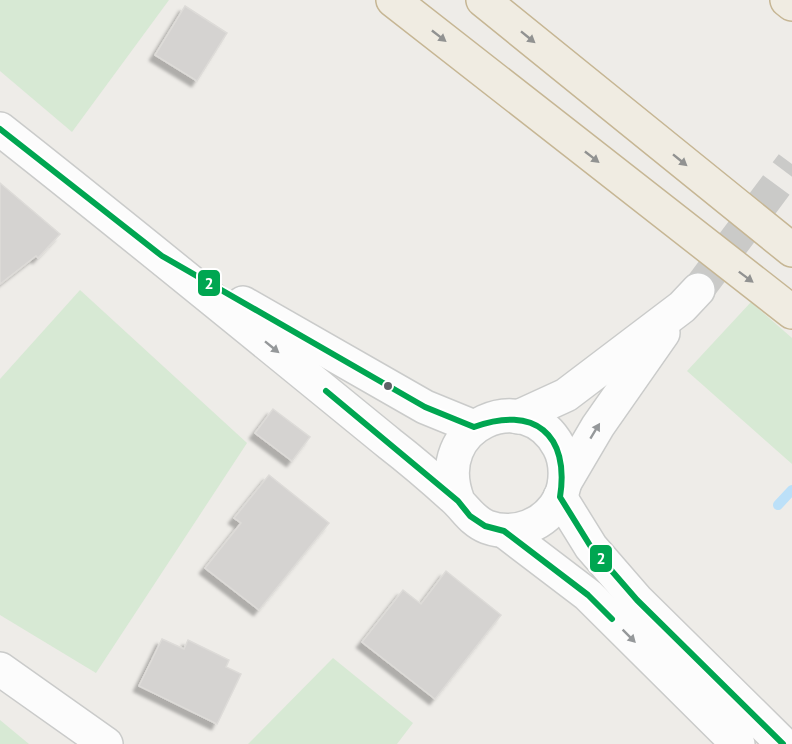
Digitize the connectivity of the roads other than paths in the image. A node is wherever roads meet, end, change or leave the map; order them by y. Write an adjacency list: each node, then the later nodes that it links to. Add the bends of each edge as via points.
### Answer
1 (393, 0): 8 (highway, one-way to 8)
2 (483, 0): 6 (highway, one-way to 6)
3 (787, 0): 4 (highway)
4 (792, 4)
5 (0, 129): 7 (street)
6 (792, 250)
7 (162, 256): 10 (street, via 425,407); 12 (street, one-way to 12)
8 (792, 312)
9 (518, 417): 10 (street, via 488,420); 11 (street, via 549,433 559,448 564,464); 11 (street, one-way to 9, via 598,426 690,298 566,394)
10 (474, 427): 12 (street, via 462,438 452,461 452,486)
11 (562, 489): 13 (street, via 551,511 538,523); 17 (street, via 591,547 638,600)
12 (458, 501): 13 (street, via 485,526)
13 (504, 531): 16 (street, one-way to 16, via 588,595)
14 (0, 669): 15 (street)
15 (106, 744)
16 (738, 744)
17 (783, 744)

